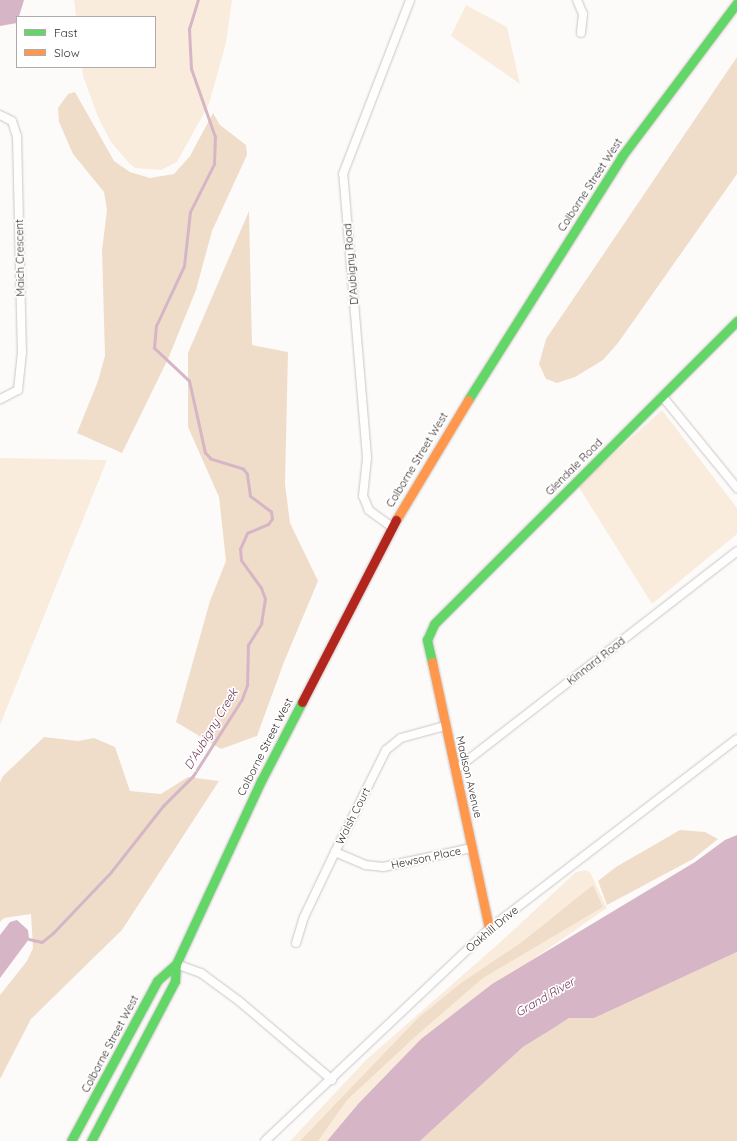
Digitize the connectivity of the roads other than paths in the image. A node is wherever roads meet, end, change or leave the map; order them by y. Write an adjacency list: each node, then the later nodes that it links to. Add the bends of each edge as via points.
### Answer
1 (410, 0): 10 (street, D'Aubigny Road, via 343,174 367,457 363,496 369,510)
2 (577, 0): 4 (street, via 583,14)
3 (737, 3): 10 (main road, Colborne Street West, via 618,163 491,360)
4 (581, 32)
5 (0, 115): 8 (street, Maich Crescent, via 12,121 18,136 22,352 18,390)
6 (737, 321): 7 (main road, Glendale Road)
7 (662, 396): 9 (street); 12 (main road, Glendale Road, via 434,624)
8 (0, 399)
9 (737, 488)
10 (392, 527): 20 (main road, Colborne Street West, via 260,781)
11 (737, 551): 15 (street, Kinnard Road)
12 (431, 631): 13 (main road, Madison Avenue, via 427,640)
13 (445, 726): 15 (main road, Madison Avenue); 17 (street, Walsh Court, via 401,738 386,750)
14 (737, 739): 18 (street, Oakhill Drive)
15 (455, 770): 16 (main road, Madison Avenue)
16 (472, 848): 17 (street, Hewson Place, via 383,867 365,865); 18 (main road, Madison Avenue)
17 (335, 852): 19 (street, Walsh Court, via 304,917)
18 (489, 929): 21 (street, Oakhill Drive)
19 (296, 944)
20 (176, 964): 21 (street, via 201,974 233,997); 22 (main road, Colborne Street West, via 157,981); 23 (main road, Colborne Street West, via 175,981)
21 (332, 1080): 24 (street, Oakhill Drive)
22 (71, 1141)
23 (91, 1141)
24 (266, 1141)

